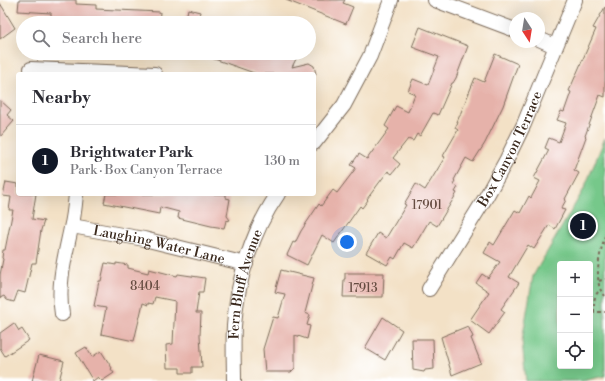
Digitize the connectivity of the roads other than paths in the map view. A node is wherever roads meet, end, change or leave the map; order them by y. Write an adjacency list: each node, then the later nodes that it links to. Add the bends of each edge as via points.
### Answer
1 (392, 0): 9 (street, via 370,56 344,105)
2 (436, 0): 4 (street)
3 (575, 0): 6 (street, Box Canyon Terrace)
4 (509, 28)
5 (545, 42): 6 (street)
6 (555, 46): 14 (street, Box Canyon Terrace, via 524,124 506,161)
7 (31, 69): 8 (street)
8 (74, 72)
9 (316, 140)
10 (76, 196): 12 (street)
11 (277, 196): 13 (street, Fern Bluff Avenue, via 264,216)
12 (72, 226): 13 (street, Laughing Water Lane); 15 (street, via 61,271)
13 (246, 264): 16 (street, Fern Bluff Avenue, via 234,326)
14 (428, 290)
15 (62, 314)
16 (234, 381)

